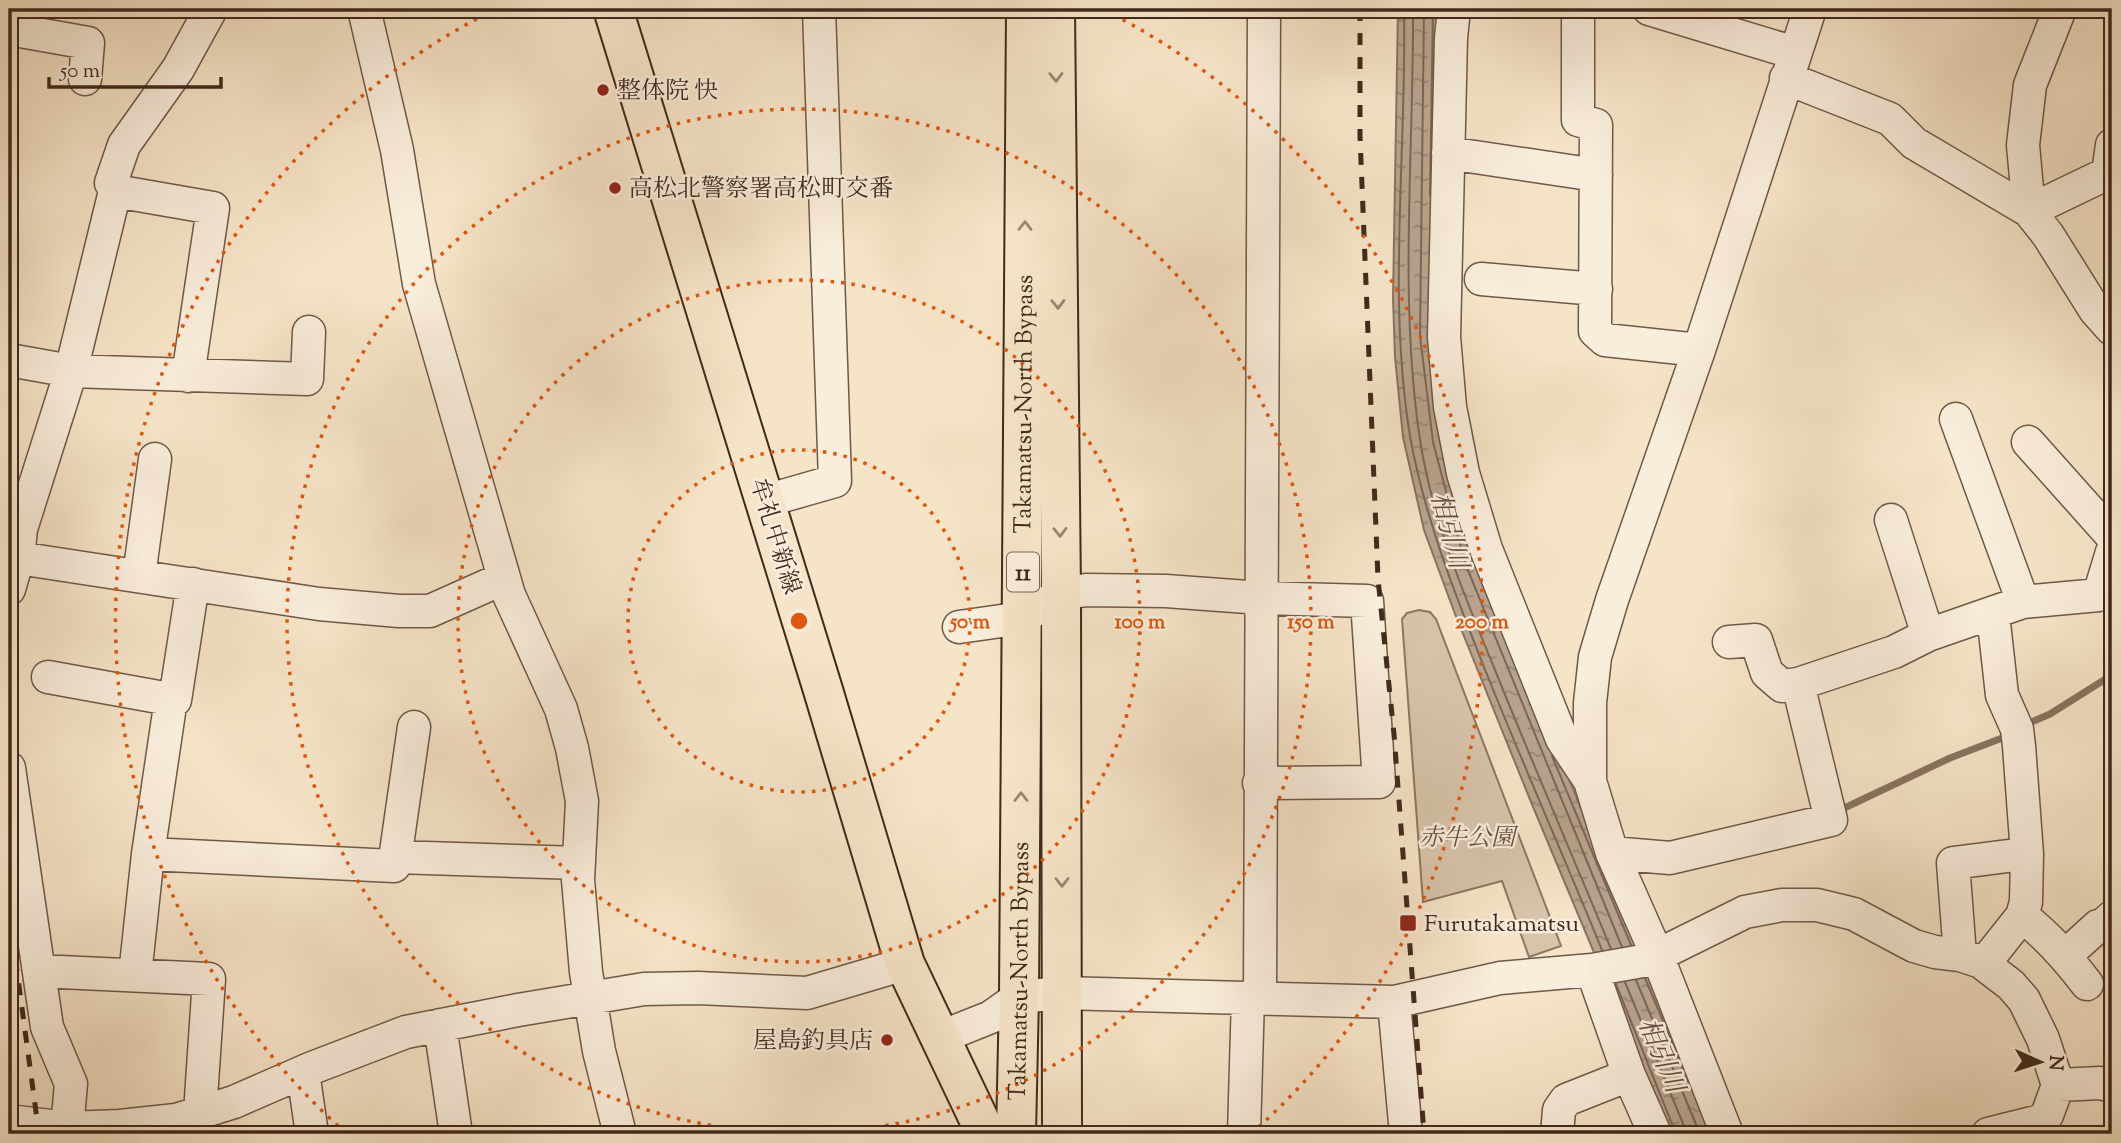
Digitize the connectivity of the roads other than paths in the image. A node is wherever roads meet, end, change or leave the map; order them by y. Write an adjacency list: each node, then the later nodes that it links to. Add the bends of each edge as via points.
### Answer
1 (211, 9): 19 (street, via 178,69 124,145 111,183)
2 (364, 9): 39 (street, via 397,150 419,284)
3 (613, 9): 33 (main road, 牟礼中新線)
4 (819, 9): 33 (street, via 835,481)
5 (1026, 9): 46 (main road, Takamatsu-North Bypass / 11, one-way to 5)
6 (1055, 9): 42 (main road, Takamatsu-North Bypass / 11, one-way to 42)
7 (1264, 9): 43 (street)
8 (1454, 9): 17 (street)
9 (1578, 9): 18 (street, via 1578,120 1596,125)
10 (1648, 9): 14 (street)
11 (1810, 9): 14 (street)
12 (2060, 9): 20 (street, via 2030,85 2023,145)
13 (9, 29): 15 (street, via 88,43)
14 (1790, 65): 20 (street, via 1889,120 1914,143); 26 (street)
15 (85, 79)
16 (2112, 145): 20 (street, via 2108,173)
17 (1448, 153): 18 (street); 55 (street, via 1444,337 1450,407 1463,473 1486,549 1562,739)
18 (1596, 175): 22 (street)
19 (115, 191): 28 (street); 29 (street, via 213,208)
20 (2029, 211): 23 (street)
21 (1481, 279): 22 (street)
22 (1595, 289): 26 (street, via 1595,331 1605,340)
23 (2100, 292): 24 (street)
24 (2112, 329)
25 (309, 332): 29 (street, via 307,379)
26 (1699, 350): 55 (street, via 1595,657)
27 (9, 359): 28 (street)
28 (71, 371): 29 (street); 37 (street, via 21,529)
29 (188, 376)
30 (1956, 419): 44 (street)
31 (2028, 442): 35 (street)
32 (155, 459): 38 (street)
33 (765, 501): 67 (main road, 牟礼中新線)
34 (1891, 520): 48 (street)
35 (2112, 536)
36 (2112, 552): 44 (street, via 2099,595)
37 (18, 558): 38 (street); 41 (street)
38 (139, 576): 40 (street)
39 (504, 578): 40 (street, via 430,611 319,604); 61 (street, via 561,709 572,748 582,801)
40 (193, 584): 52 (street)
41 (9, 589)
42 (1061, 594): 43 (street, via 1166,591); 46 (street); 72 (main road, Takamatsu-North Bypass / 11, one-way to 72)
43 (1261, 598): 56 (street); 56 (street, via 1367,601 1379,782)
44 (2023, 602): 45 (street)
45 (1993, 614): 48 (street); 62 (street, via 2002,695 2019,746 2027,853)
46 (1023, 618): 47 (street); 73 (main road, Takamatsu-North Bypass / 11, one-way to 46)
47 (959, 627)
48 (1928, 635): 51 (street, via 1894,652)
49 (1729, 642): 51 (street, via 1756,640 1767,673 1782,686)
50 (48, 677): 52 (street)
51 (1798, 684): 57 (street, via 1831,820 1670,858)
52 (171, 699): 58 (street)
53 (414, 727): 60 (street)
54 (9, 768): 69 (street)
55 (1590, 781): 57 (street)
56 (1259, 783): 74 (street)
57 (1612, 853): 65 (street)
58 (148, 854): 60 (street, via 394,866); 70 (street)
59 (2008, 856): 66 (street, via 1952,863)
60 (396, 857): 61 (street)
61 (579, 863): 75 (street)
62 (2022, 916): 64 (street); 66 (street, via 1991,955)
63 (2112, 917): 64 (street)
64 (2065, 956): 71 (street)
65 (1652, 957): 66 (street, via 1745,912 1817,905 1854,914 1914,946); 68 (street); 96 (street)
66 (1971, 958): 81 (street, via 2011,985 2024,1000)
67 (905, 964): 75 (street, via 807,993 644,989); 78 (main road, 牟礼中新線)
68 (1597, 970): 76 (street, via 1500,978); 80 (street)
69 (39, 971): 70 (street); 85 (street, via 47,1027 71,1084)
70 (135, 975): 84 (street, via 209,979)
71 (2087, 984)
72 (1062, 993): 73 (street); 74 (street); 91 (main road, Takamatsu-North Bypass / 11)
73 (1019, 997): 78 (street, via 991,1017); 90 (main road, Takamatsu-North Bypass / 11)
74 (1254, 997): 76 (street); 92 (street)
75 (590, 998): 77 (street); 88 (street)
76 (1394, 1002): 93 (street)
77 (440, 1025): 79 (street, via 406,1032); 87 (street)
78 (941, 1037): 89 (main road, 牟礼中新線)
79 (303, 1072): 84 (street); 86 (street)
80 (1629, 1075): 94 (street, via 1566,1100 1559,1111); 95 (street)
81 (2058, 1085): 82 (street); 97 (street, via 2047,1115 2039,1121)
82 (2112, 1086)
83 (9, 1121): 85 (street)
84 (190, 1121): 85 (street)
85 (75, 1130)
86 (312, 1134)
87 (456, 1134)
88 (620, 1134)
89 (986, 1134)
90 (1016, 1134)
91 (1062, 1134)
92 (1244, 1134)
93 (1406, 1134)
94 (1557, 1134)
95 (1655, 1134)
96 (1727, 1134)
97 (1988, 1134)

